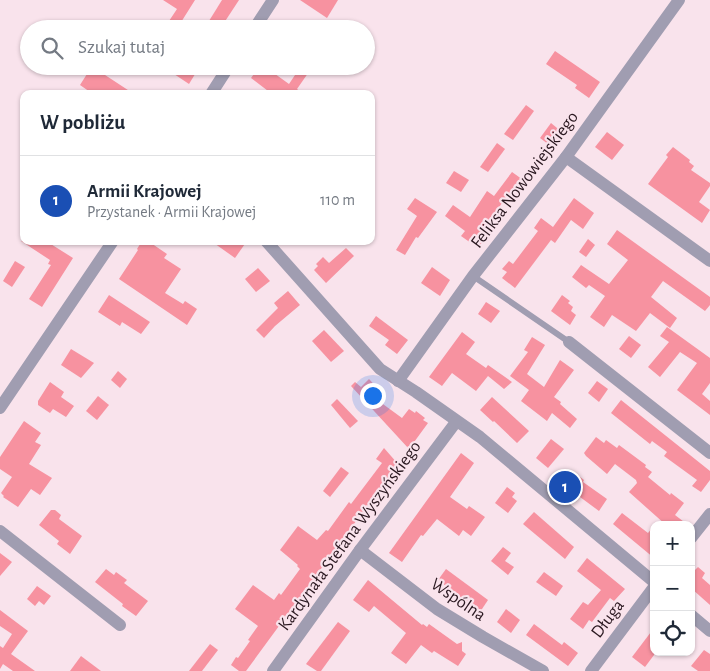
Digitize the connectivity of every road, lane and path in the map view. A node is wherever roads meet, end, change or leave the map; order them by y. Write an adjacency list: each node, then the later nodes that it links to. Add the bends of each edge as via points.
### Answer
1 (273, 0): 3 (street)
2 (680, 0): 6 (street, Feliksa Nowowiejskiego)
3 (260, 20)
4 (224, 75): 5 (street)
5 (214, 90)
6 (566, 157): 9 (street); 10 (street, Feliksa Nowowiejskiego)
7 (110, 245): 13 (street)
8 (270, 245): 12 (street, via 380,369)
9 (710, 261)
10 (473, 276): 11 (lane); 12 (street, Feliksa Nowowiejskiego)
11 (569, 342): 15 (street)
12 (398, 381): 14 (street)
13 (0, 408)
14 (456, 422): 19 (street, Kardynała Stefana Wyszyńskiego); 20 (street, via 480,437)
15 (710, 452)
16 (710, 514): 18 (street)
17 (0, 532): 23 (street)
18 (695, 533)
19 (360, 550): 25 (street, Kardynała Stefana Wyszyńskiego); 26 (street, Wspólna, via 437,609)
20 (650, 579)
21 (650, 592): 27 (street, Długa)
22 (695, 618): 24 (street)
23 (120, 626)
24 (710, 631)
25 (273, 671)
26 (543, 671)
27 (591, 671)

